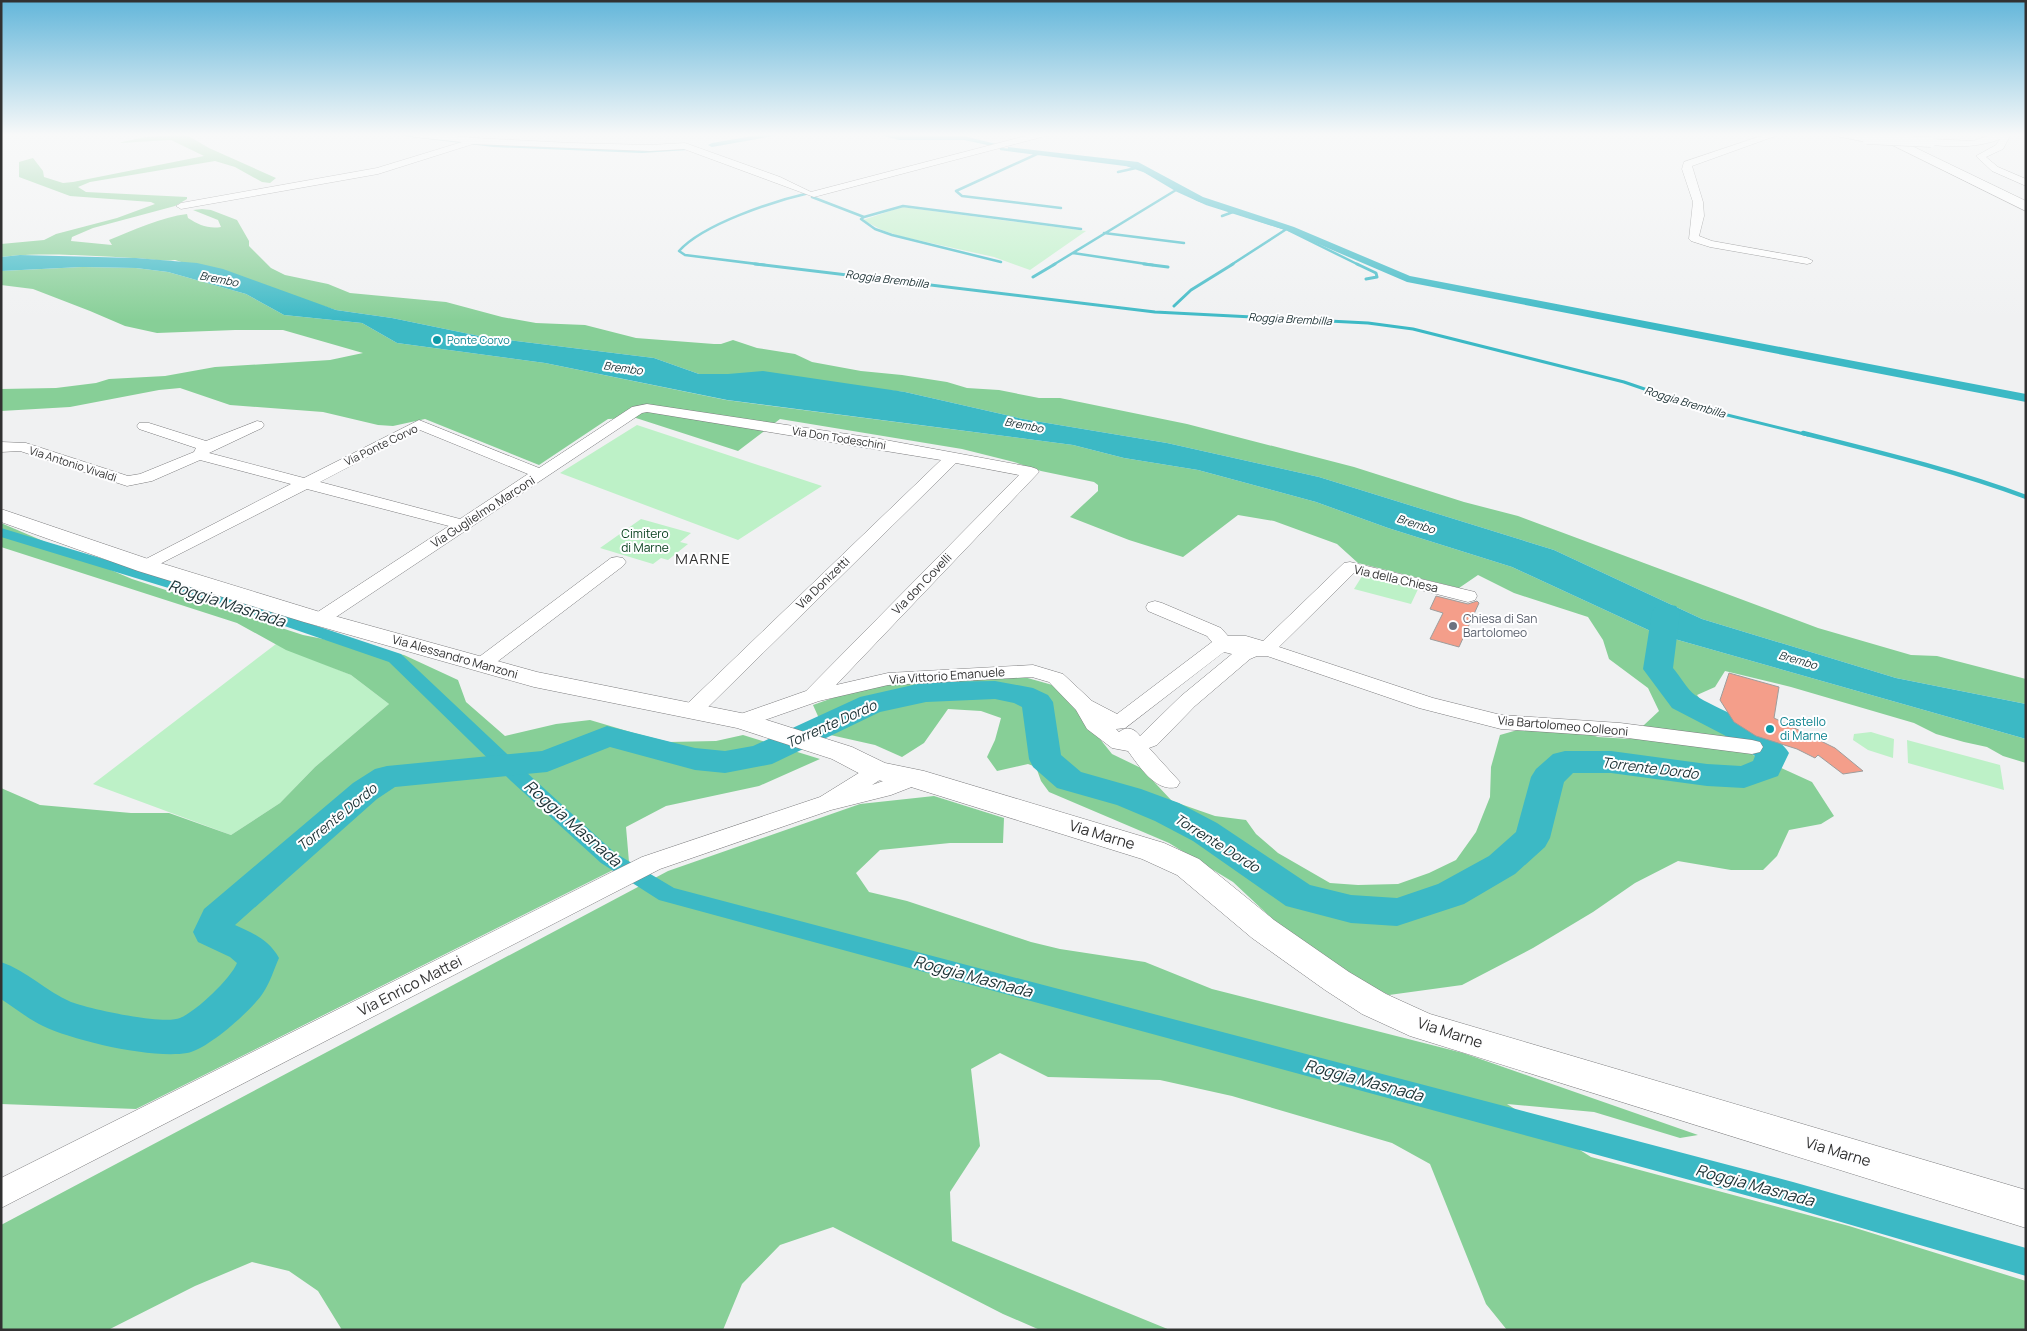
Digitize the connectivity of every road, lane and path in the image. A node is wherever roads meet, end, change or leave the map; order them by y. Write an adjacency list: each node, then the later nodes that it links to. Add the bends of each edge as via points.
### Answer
1 (237, 196): 4 (street)
2 (1698, 196): 6 (street, via 1700,202 1695,239)
3 (2002, 196): 5 (highway)
4 (181, 206)
5 (2026, 207)
6 (1806, 261)
7 (647, 408): 12 (street, Via Don Todeschini); 14 (street, Via Guglielmo Marconi, via 631,413)
8 (257, 425): 11 (street, Via Antonio Vivaldi)
9 (144, 426): 11 (street, via 197,443)
10 (1, 447): 11 (street, Via Antonio Vivaldi, via 21,446 127,481 137,481)
11 (202, 451): 15 (street)
12 (953, 457): 13 (street, Via Don Todeschini); 29 (street, Via Donizetti)
13 (1031, 472): 27 (street, Via don Covelli)
14 (541, 474): 15 (street, Via Ponte Corvo, via 419,424); 17 (street, Via Guglielmo Marconi)
15 (305, 484): 17 (street); 19 (street, Via Ponte Corvo)
16 (1, 515): 19 (street, Via Alessandro Manzoni)
17 (463, 525): 22 (street, Via Guglielmo Marconi)
18 (617, 562): 26 (street)
19 (146, 566): 22 (street, Via Alessandro Manzoni)
20 (1468, 596): 24 (street, Via della Chiesa, via 1350,567)
21 (1155, 607): 23 (street, via 1214,632)
22 (320, 619): 26 (street, Via Alessandro Manzoni)
23 (1223, 643): 24 (street, Via Bartolomeo Colleoni, via 1246,642); 25 (street); 31 (street)
24 (1265, 650): 25 (street, via 1253,650); 33 (street, Via Bartolomeo Colleoni, via 1426,703 1500,722 1620,730)
25 (1243, 655): 32 (street, via 1149,740)
26 (482, 664): 29 (street, Via Alessandro Manzoni, via 534,679)
27 (813, 696): 28 (street, Via Vittorio Emanuele, via 888,679 1033,672 1056,678); 30 (street, Via Vittorio Emanuele)
28 (1085, 706): 31 (street); 32 (street, via 1096,724 1120,743)
29 (693, 710): 30 (street, Via Alessandro Manzoni)
30 (742, 721): 34 (street, Via Alessandro Manzoni, via 842,753)
31 (1118, 723): 32 (street)
32 (1136, 745): 36 (street, via 1147,762)
33 (1752, 747)
34 (878, 771): 35 (street, Via Alessandro Manzoni); 37 (street, Via Enrico Mattei)
35 (914, 778): 37 (street, Via Enrico Mattei, via 850,800); 39 (street, Via Marne, via 1153,851 1188,867 1263,929 1337,981 1374,1004 1422,1026)
36 (1169, 782)
37 (828, 803): 38 (street, Via Enrico Mattei, via 651,862)
38 (1, 1194)
39 (2026, 1209)

